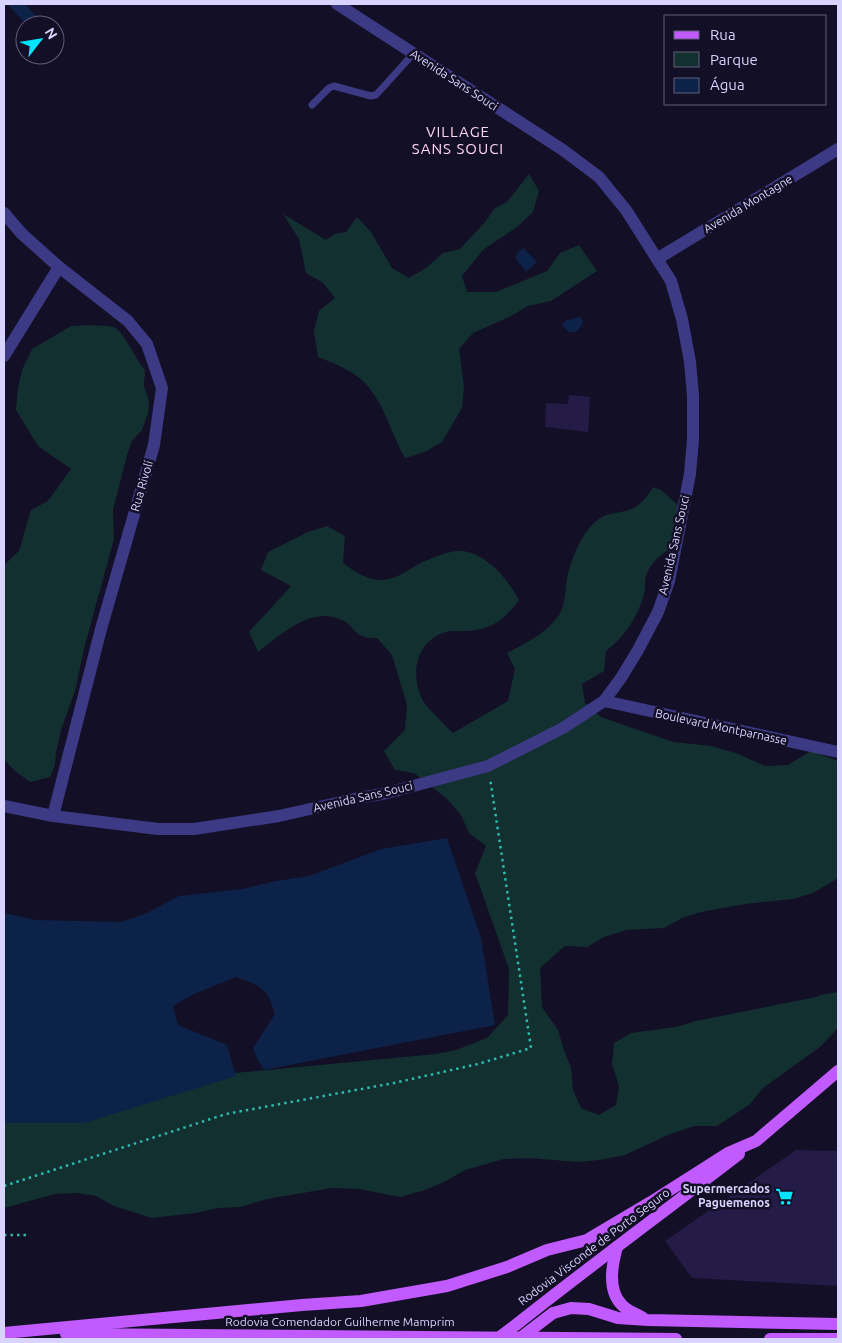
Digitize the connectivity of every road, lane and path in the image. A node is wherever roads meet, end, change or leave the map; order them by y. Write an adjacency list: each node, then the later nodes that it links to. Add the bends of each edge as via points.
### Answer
1 (337, 4): 2 (street, Avenida Sans Souci)
2 (413, 54): 3 (lane, via 376,95 334,86); 6 (street, Avenida Sans Souci, via 563,150 599,177 626,210)
3 (312, 105)
4 (838, 149): 6 (street, Avenida Montagne)
5 (4, 213): 7 (street, Rua Rivoli)
6 (657, 259): 9 (street, Avenida Sans Souci, via 671,281 690,362 693,439 690,474 669,581 658,612 622,678)
7 (59, 267): 8 (street); 13 (street, Rua Rivoli, via 128,321 147,344 162,388 154,445 101,629)
8 (4, 356)
9 (604, 701): 10 (street, Boulevard Montparnasse); 11 (street, Avenida Sans Souci, via 563,728)
10 (838, 752)
11 (488, 766): 13 (street, Avenida Sans Souci, via 387,793 279,816 194,829 158,829); 17 (path, via 531,1048 394,1083 226,1114)
12 (4, 806): 13 (street, Avenida Sans Souci)
13 (54, 816)
14 (838, 1071): 16 (main road, Rodovia Visconde de Porto Seguro)
15 (838, 1079): 16 (main road, Rodovia Visconde de Porto Seguro)
16 (756, 1141): 20 (main road, Rodovia Visconde de Porto Seguro); 25 (main road, via 728,1153 587,1240 547,1250 447,1286 361,1301)
17 (4, 1186)
18 (4, 1235): 19 (path)
19 (27, 1235)
20 (617, 1247): 22 (main road, via 612,1264 613,1289 623,1306); 26 (main road, Rodovia Visconde de Porto Seguro, bridge)
21 (838, 1317): 23 (street)
22 (648, 1320): 23 (main road); 27 (main road, bridge, via 618,1318 589,1309 571,1308 553,1313)
23 (813, 1324): 24 (main road)
24 (838, 1324)
25 (4, 1333): 28 (main road, Rodovia Comendador Guilherme Mamprim)
26 (497, 1339)
27 (519, 1339)
28 (676, 1339)
29 (770, 1339): 30 (main road)
30 (838, 1339)

